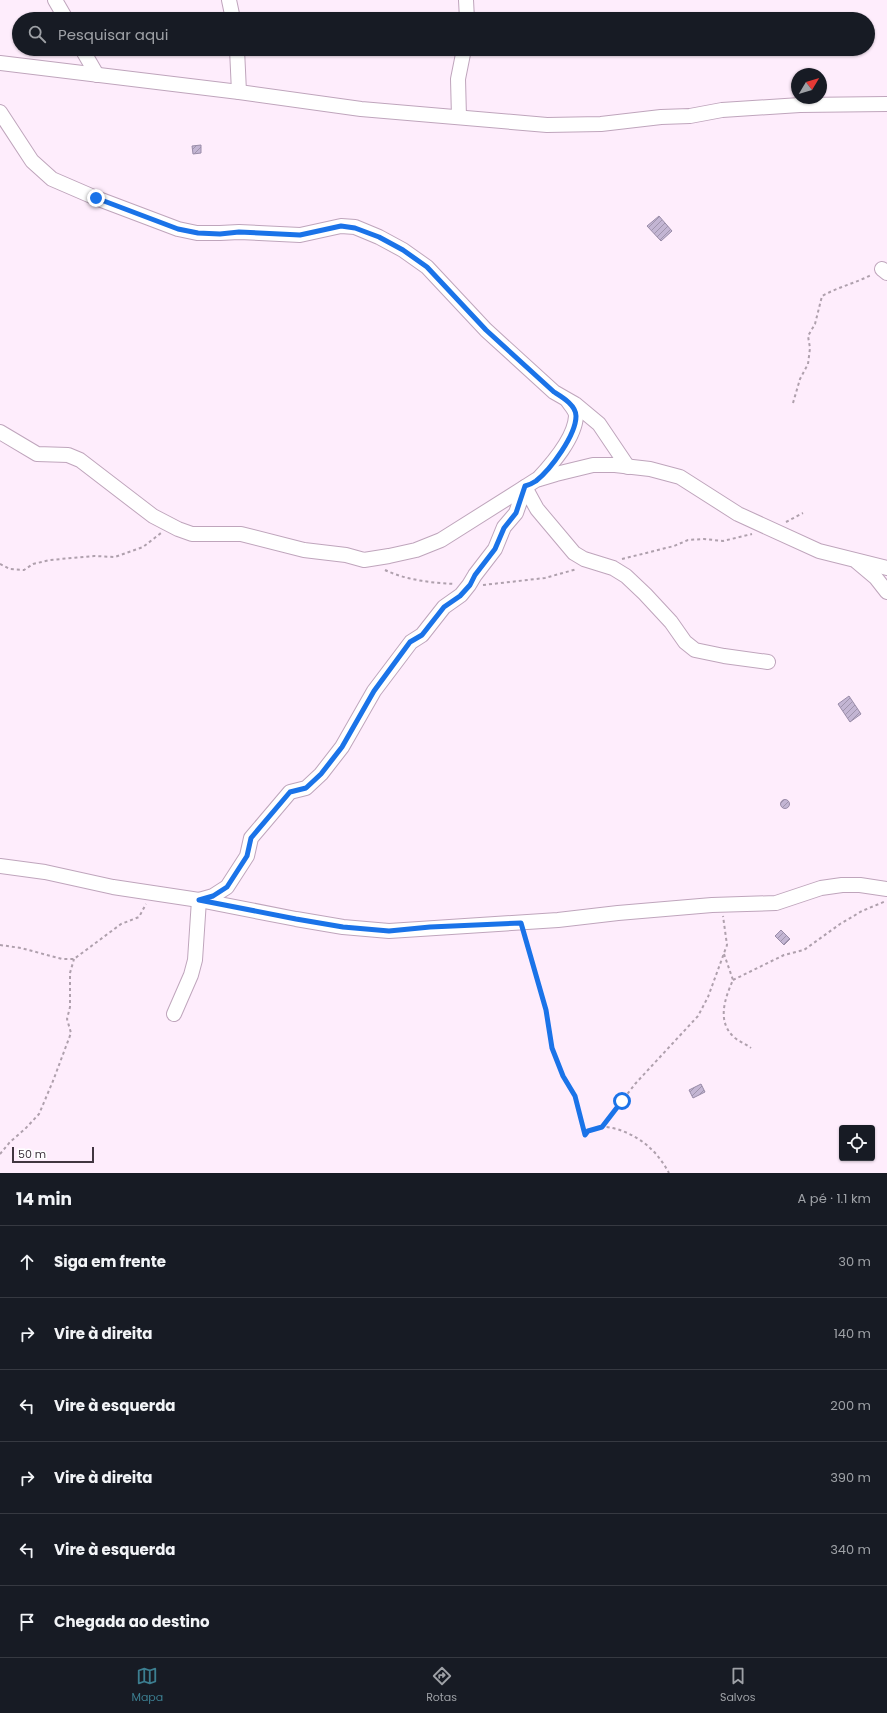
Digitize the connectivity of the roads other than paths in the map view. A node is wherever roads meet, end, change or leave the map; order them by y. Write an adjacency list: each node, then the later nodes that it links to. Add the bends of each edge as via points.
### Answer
1 (55, 0): 4 (street)
2 (229, 0): 5 (street)
3 (466, 0): 6 (street)
4 (62, 12)
5 (232, 12)
6 (467, 12)
7 (86, 56): 11 (street)
8 (237, 56): 12 (street)
9 (463, 56): 15 (street, via 458,79)
10 (0, 63): 11 (street)
11 (97, 75): 12 (street)
12 (239, 92): 15 (street, via 361,109)
13 (887, 104): 15 (street, via 793,105 579,125 547,125)
14 (0, 112): 16 (street, via 32,161 52,179 178,229 198,233 300,235 341,226 379,237 427,267 486,330 554,392)
15 (459, 117)
16 (565, 398): 18 (street, via 599,424); 19 (street, via 576,416 572,430 565,447)
17 (0, 432): 19 (street, via 38,454 68,455 80,460 153,516 192,534 241,534 304,550 364,560 416,550 441,540)
18 (628, 467): 19 (street, via 592,465); 20 (street, via 650,469 680,477 723,505 770,530 819,551)
19 (531, 483): 23 (street, via 537,509 574,553 584,560 613,568 626,576 695,650); 26 (street, via 516,513 504,528 495,549 470,585 444,607 422,635 410,642 374,691 342,747 321,774 306,788 290,792 285,797 251,838 247,856 227,887 213,896)
20 (852, 559): 21 (street); 22 (street, via 862,565)
21 (887, 568)
22 (887, 592)
23 (768, 662)
24 (0, 866): 26 (street)
25 (887, 889): 26 (street, via 842,885 821,888 776,903 389,931 304,921)
26 (199, 900): 27 (street, via 195,960)
27 (174, 1014)

